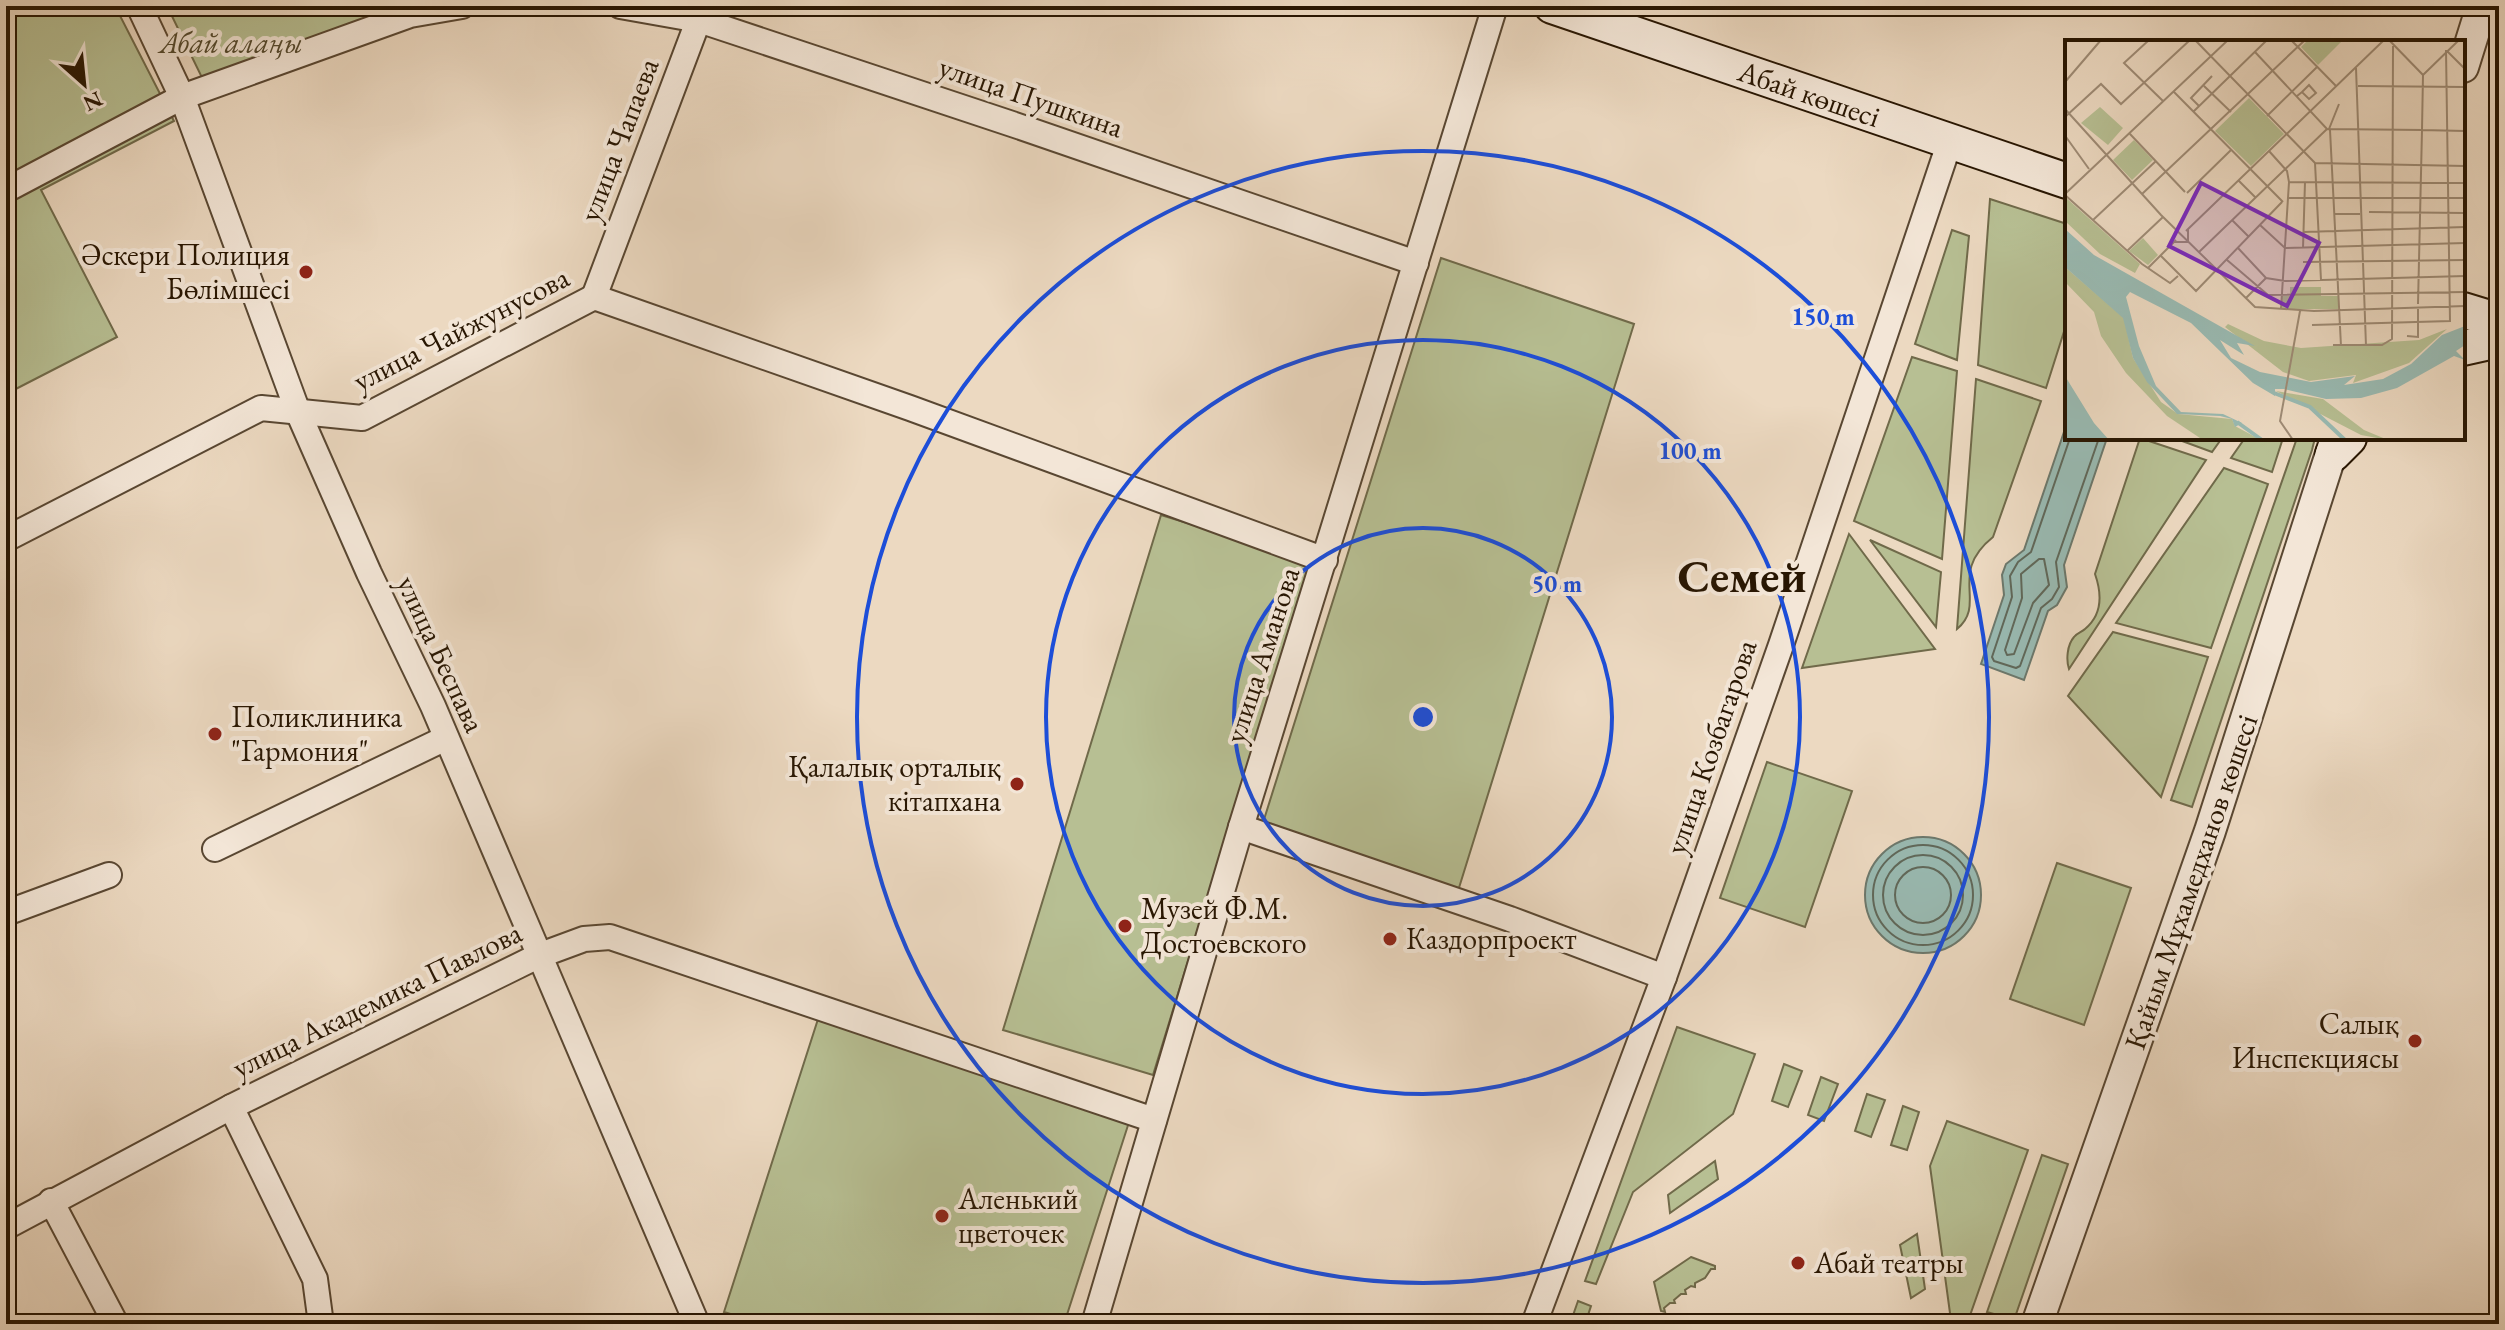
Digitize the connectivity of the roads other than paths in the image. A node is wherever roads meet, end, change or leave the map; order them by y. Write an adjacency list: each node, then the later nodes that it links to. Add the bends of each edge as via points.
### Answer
1 (139, 6): 9 (street, улица Беспава)
2 (462, 6): 9 (street, via 410,15)
3 (620, 6): 7 (street, улица Пушкина)
4 (1495, 6): 13 (street, улица Аманова)
5 (1552, 6): 10 (main road, Абай көшесі)
6 (2482, 6): 8 (street)
7 (702, 13): 13 (street, улица Пушкина); 14 (street, улица Чапаева)
8 (2465, 61)
9 (182, 97): 12 (street); 19 (street, улица Беспава)
10 (1950, 141): 11 (main road, Абай көшесі); 29 (street, улица Козбагарова)
11 (2065, 180)
12 (6, 190)
13 (1416, 263): 22 (street, улица Аманова)
14 (594, 297): 19 (street, улица Чайжунусова, via 362,418); 22 (street, улица Чайжунусова)
15 (2465, 311): 16 (main road)
16 (2499, 321)
17 (2499, 340): 18 (main road)
18 (2465, 348)
19 (298, 412): 21 (street, улица Чайжунусова, via 261,408); 23 (street, улица Беспава)
20 (2337, 443): 39 (street, Қайым Мұхамедханов көшесі, via 2210,831)
21 (6, 539)
22 (1325, 560): 24 (street, улица Аманова)
23 (446, 738): 25 (street); 28 (street, улица Беспава)
24 (1241, 827): 29 (street); 31 (street, улица Аманова)
25 (215, 849)
26 (109, 875): 27 (street)
27 (6, 913)
28 (538, 956): 30 (street, улица Академика Павлова); 31 (street, улица Академика Павлова, via 584,939 610,937); 36 (street, улица Беспава)
29 (1664, 977): 38 (street, улица Козбагарова)
30 (231, 1107): 32 (street, улица Академика Павлова); 35 (street, via 315,1279)
31 (1154, 1120): 37 (street, улица Аманова)
32 (51, 1201): 33 (street, улица Академика Павлова); 34 (street)
33 (6, 1227)
34 (116, 1324)
35 (321, 1324)
36 (697, 1324)
37 (1094, 1324)
38 (1534, 1324)
39 (2037, 1324)

